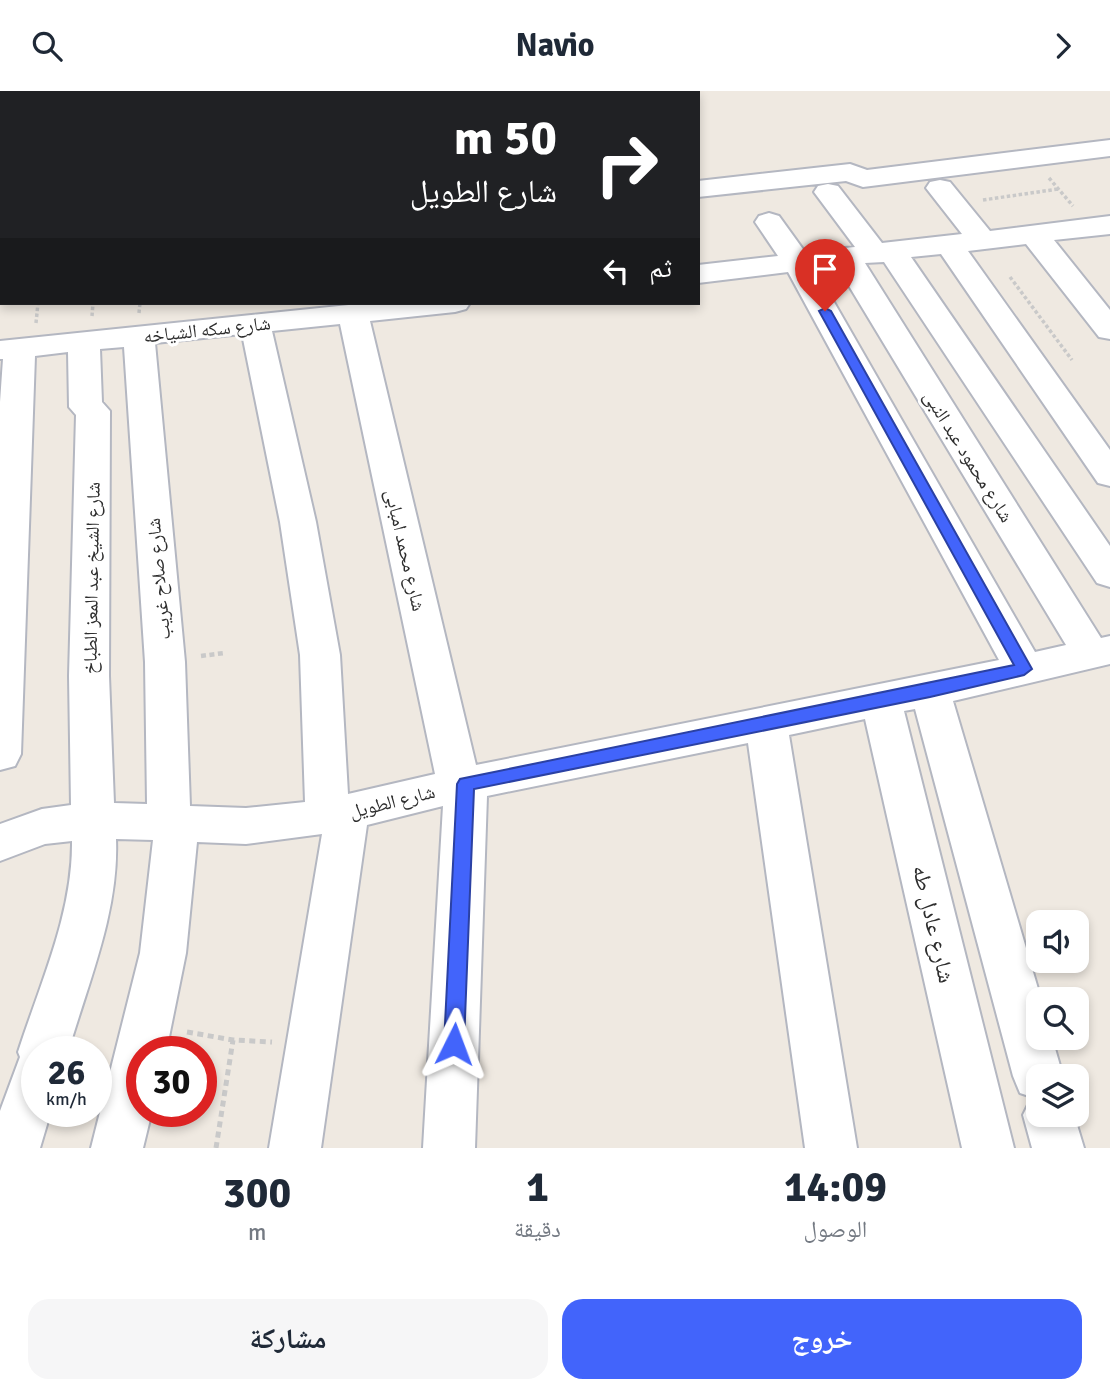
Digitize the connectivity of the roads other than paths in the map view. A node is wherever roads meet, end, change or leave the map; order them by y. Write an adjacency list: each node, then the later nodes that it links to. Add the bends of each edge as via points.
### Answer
1 (1110, 127): 2 (street)
2 (1003, 136)
3 (1110, 148): 6 (street, via 863,179 850,172)
4 (864, 152): 5 (street)
5 (799, 159)
6 (700, 189)
7 (828, 192): 15 (street)
8 (946, 196): 12 (street)
9 (769, 222): 16 (street)
10 (1097, 227): 11 (street); 14 (street)
11 (1035, 236): 12 (street); 23 (street)
12 (984, 242): 13 (street)
13 (950, 246): 15 (street); 27 (street)
14 (1110, 253)
15 (872, 255): 16 (street); 28 (street); 29 (street, شارع محمود عبد النبى)
16 (799, 264): 17 (street); 30 (street)
17 (702, 266)
18 (438, 305): 20 (street, شارع سكه الشياخه)
19 (292, 311): 20 (street, شارع سكه الشياخه); 22 (street, شارع سكه الشياخه)
20 (354, 315): 35 (street, شارع محمد امبابى)
21 (198, 316): 22 (street, شارع سكه الشياخه); 24 (street, شارع سكه الشياخه)
22 (255, 324): 36 (street, via 298,522 320,656)
23 (1110, 330)
24 (139, 335): 25 (street, شارع سكه الشياخه); 38 (street, شارع صلاح غريب)
25 (84, 341): 26 (street, شارع سكه الشياخه); 37 (street, شارع الشيخ عبد المعز الطباخ, via 86,407 93,411)
26 (9, 349): 34 (street)
27 (1110, 475)
28 (1110, 574)
29 (1101, 652): 30 (street, شارع الطويل)
30 (1024, 669): 31 (street, شارع الطويل)
31 (930, 691): 32 (street, شارع الطويل); 41 (street)
32 (881, 701): 33 (street, شارع الطويل); 49 (street, شارع عادل طه)
33 (765, 723): 35 (street, شارع الطويل); 48 (street)
34 (0, 754)
35 (462, 784): 36 (street, شارع الطويل); 47 (street, شارع محمد امبابى)
36 (337, 814): 38 (street, شارع الطويل, via 246,826); 46 (street)
37 (91, 820): 38 (street, شارع الطويل); 39 (street, شارع الطويل, via 42,827); 40 (street, via 94,850 86,913)
38 (173, 823): 45 (street, شارع صلاح غريب, via 163,953)
39 (0, 843)
40 (48, 1036)
41 (1035, 1064)
42 (21, 1125): 44 (street)
43 (1052, 1127): 50 (street)
44 (14, 1148)
45 (117, 1148)
46 (295, 1148)
47 (449, 1148)
48 (831, 1148)
49 (988, 1148)
50 (1058, 1148)

